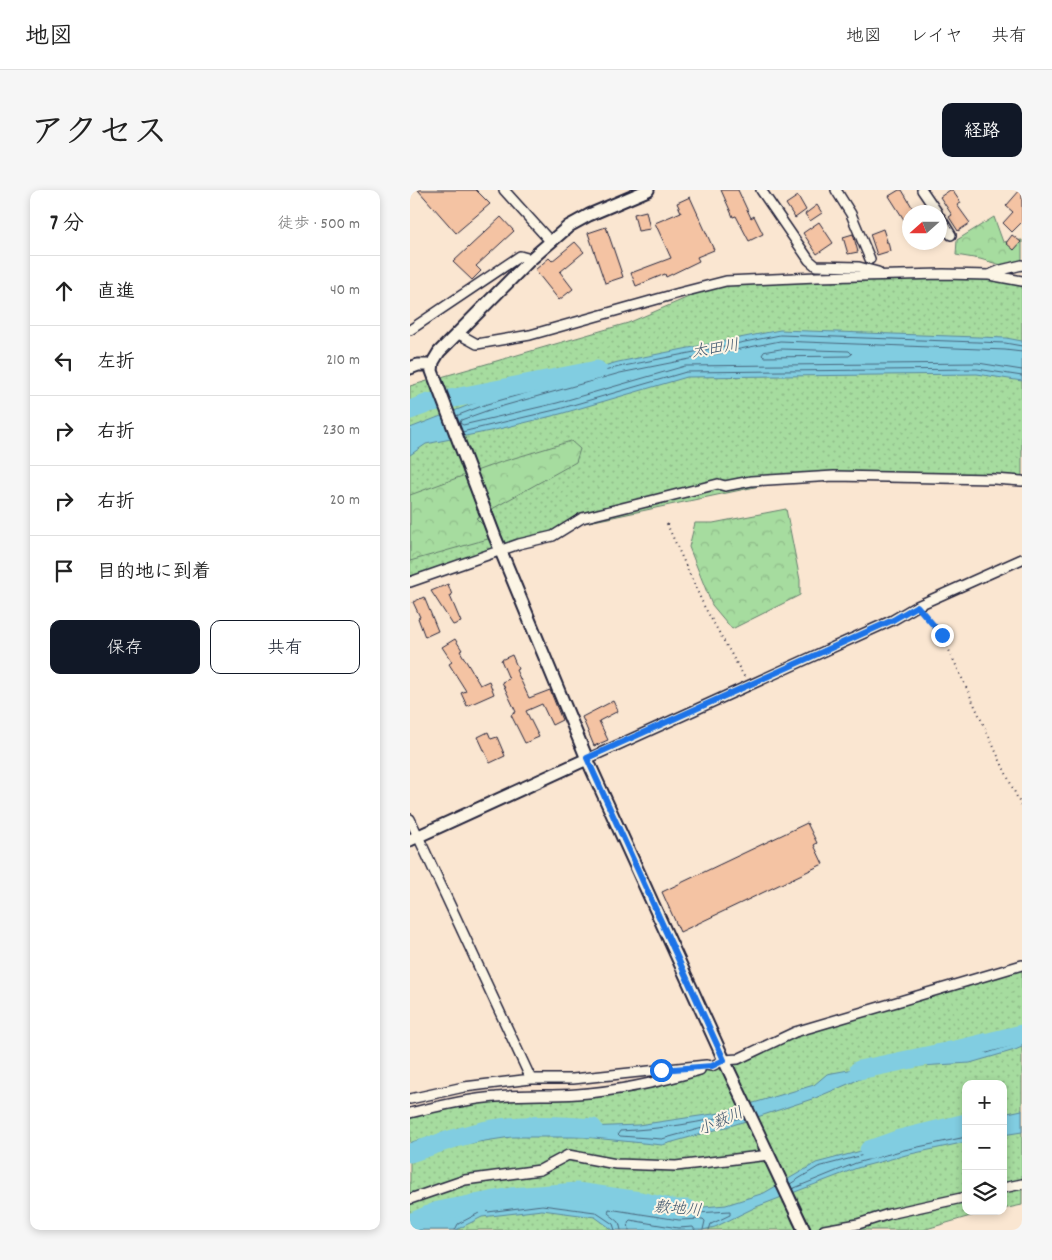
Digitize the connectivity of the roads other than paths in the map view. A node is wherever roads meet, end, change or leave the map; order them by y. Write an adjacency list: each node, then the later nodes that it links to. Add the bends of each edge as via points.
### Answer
1 (504, 190): 9 (street)
2 (648, 190): 9 (street, via 590,214)
3 (761, 190): 13 (street, via 816,266 859,267)
4 (836, 190): 11 (street, via 852,214)
5 (922, 190): 6 (street)
6 (932, 205)
7 (947, 228): 8 (street)
8 (951, 235)
9 (550, 241): 10 (street)
10 (531, 258): 16 (street, via 520,256); 17 (street)
11 (870, 259)
12 (1022, 265): 14 (street)
13 (891, 275): 14 (street); 17 (street, via 726,281 530,335 477,344)
14 (989, 275): 15 (street)
15 (1022, 281)
16 (410, 330)
17 (457, 334): 19 (street, via 438,352)
18 (410, 368): 19 (street, via 418,365)
19 (432, 368): 21 (street)
20 (1022, 481): 21 (street, via 834,476 718,484 582,518 553,536)
21 (502, 551): 23 (street); 24 (street)
22 (1022, 559): 24 (street)
23 (410, 582)
24 (587, 758): 26 (street); 28 (street)
25 (410, 818): 26 (street)
26 (414, 838): 30 (street)
27 (1022, 965): 28 (street, via 795,1032 738,1059)
28 (724, 1060): 29 (street); 33 (street)
29 (712, 1066): 30 (street, via 572,1078); 32 (street, via 636,1086 577,1094 496,1097)
30 (531, 1078): 31 (street, via 464,1087)
31 (410, 1099)
32 (410, 1113)
33 (769, 1155): 37 (street, via 676,1166 616,1164 568,1155 540,1170 464,1180); 38 (street)
34 (1022, 1184): 35 (street)
35 (1007, 1187)
36 (962, 1197): 39 (street)
37 (410, 1199)
38 (804, 1230)
39 (824, 1230)

